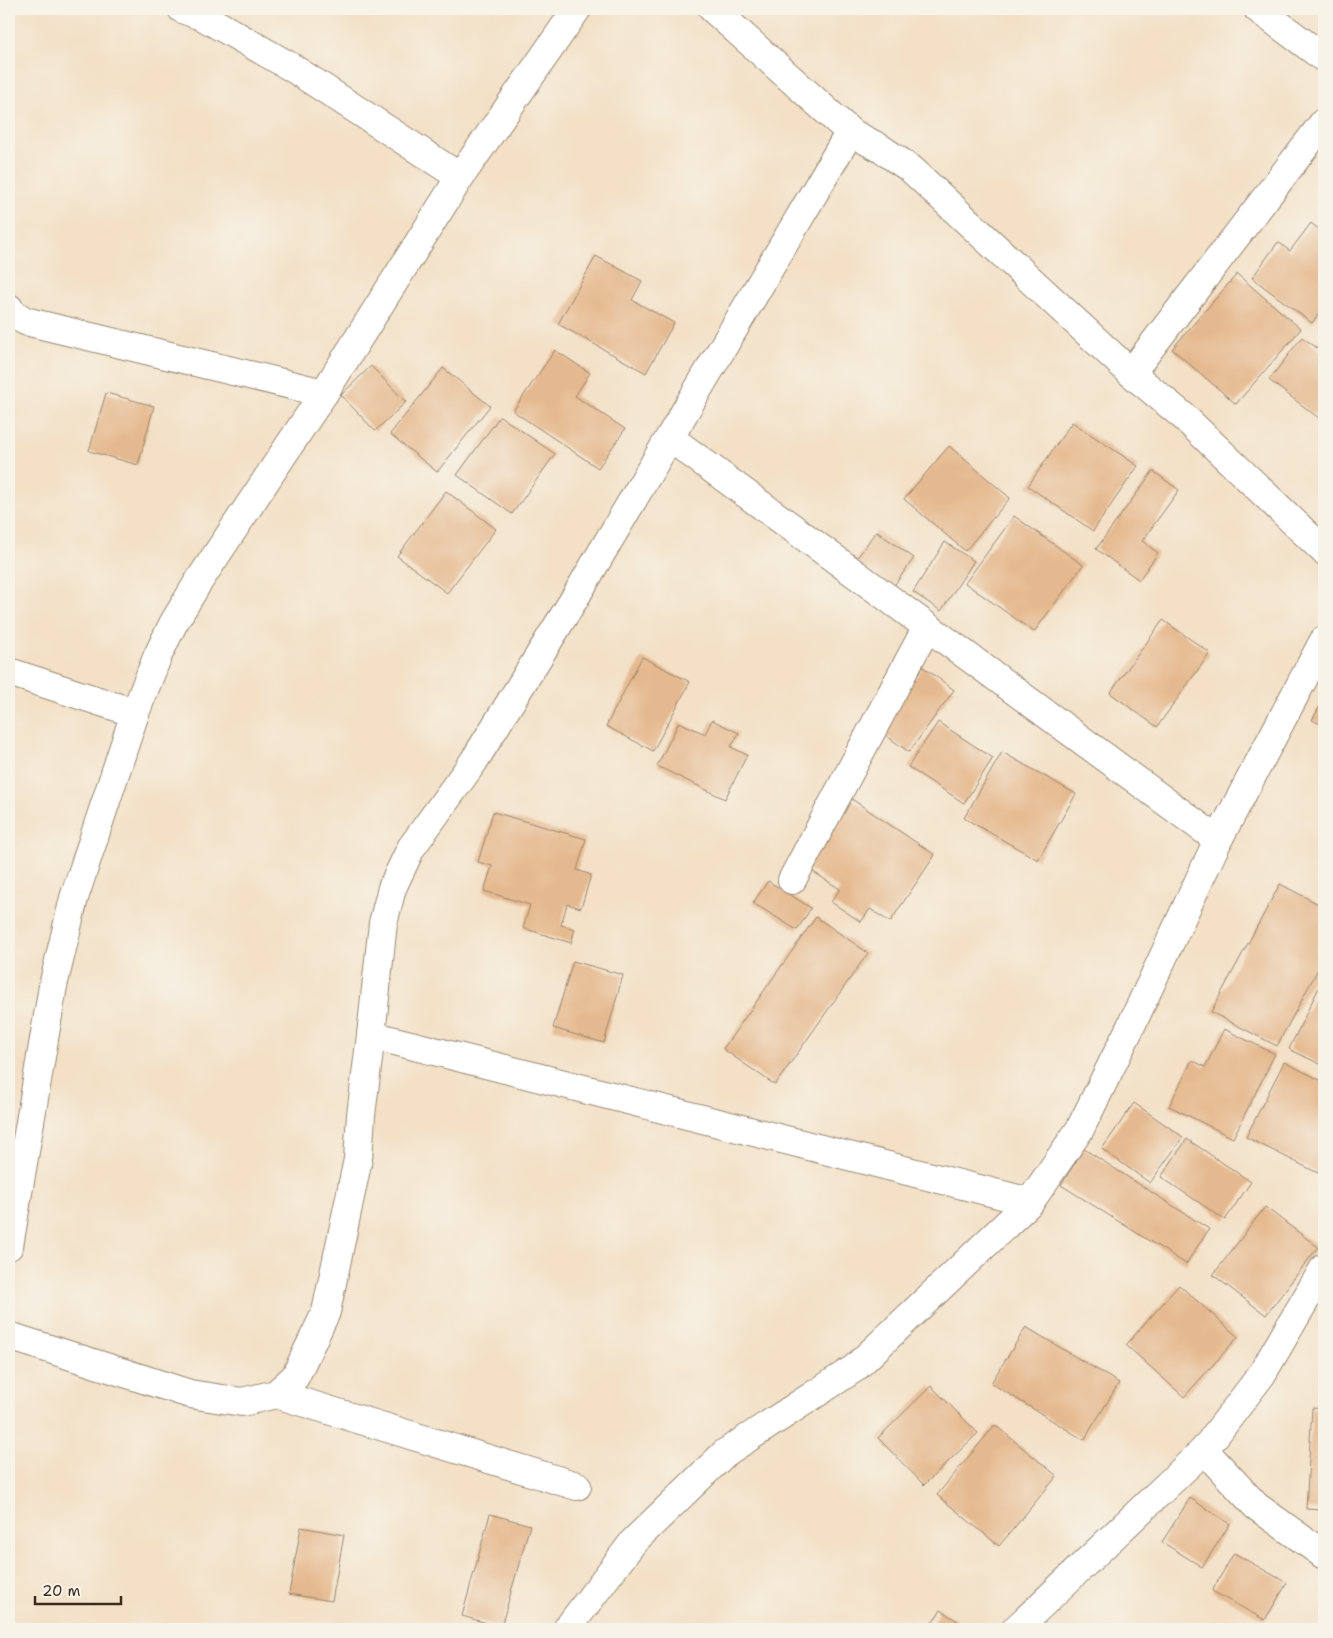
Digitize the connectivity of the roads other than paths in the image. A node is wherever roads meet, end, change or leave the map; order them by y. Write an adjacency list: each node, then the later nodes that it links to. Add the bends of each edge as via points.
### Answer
1 (182, 9): 8 (street, via 204,17 291,67)
2 (576, 9): 8 (street)
3 (713, 9): 7 (street)
4 (1258, 9): 5 (street)
5 (1324, 58)
6 (1324, 122): 10 (street)
7 (850, 132): 10 (street, via 911,169); 12 (street)
8 (460, 177): 11 (street)
9 (9, 308): 11 (street, via 24,322)
10 (1131, 373): 13 (street, via 1183,416)
11 (324, 393): 17 (street, via 173,624)
12 (670, 438): 14 (street); 20 (street, via 474,761 411,848 392,888 383,923)
13 (1324, 551)
14 (927, 627): 18 (street); 19 (street)
15 (1324, 640): 18 (street)
16 (9, 672): 17 (street)
17 (135, 713): 22 (street, via 74,898 54,986)
18 (1218, 840): 21 (street, via 1080,1128)
19 (792, 880)
20 (372, 1035): 21 (street); 25 (street, via 358,1159 326,1312 295,1377)
21 (1030, 1202): 29 (street, via 855,1368 725,1453 634,1542)
22 (9, 1246)
23 (1324, 1268): 26 (street, via 1262,1374)
24 (9, 1336): 25 (street, via 190,1394 242,1402)
25 (276, 1394): 27 (street)
26 (1204, 1450): 28 (street, via 1256,1506); 30 (street)
27 (577, 1486)
28 (1324, 1555)
29 (567, 1629)
30 (1016, 1629)

